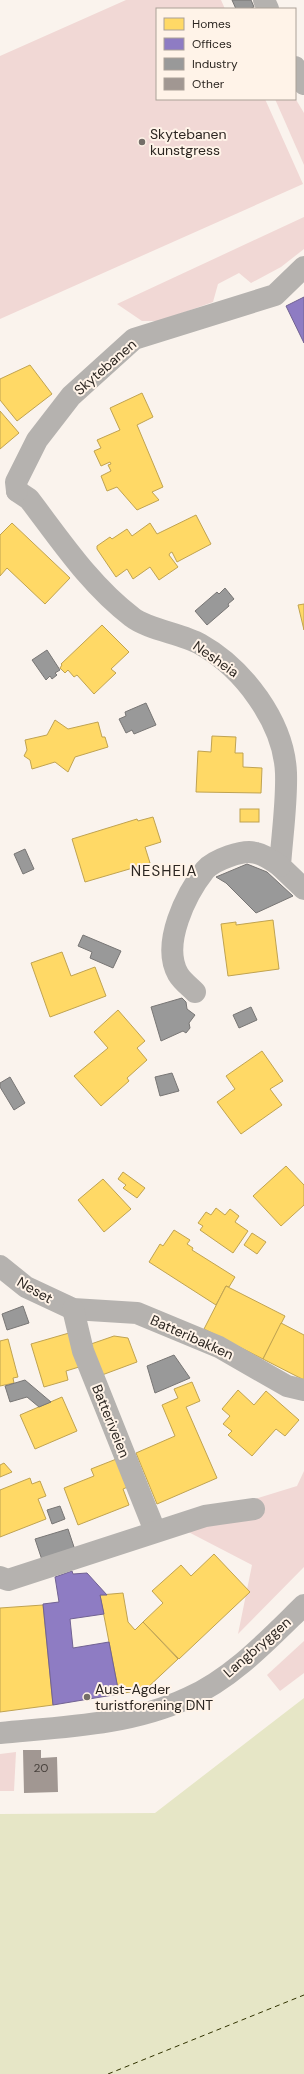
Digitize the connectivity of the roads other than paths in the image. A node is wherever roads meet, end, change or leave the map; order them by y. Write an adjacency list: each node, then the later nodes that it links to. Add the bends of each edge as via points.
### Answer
1 (296, 69): 2 (street)
2 (304, 84)
3 (304, 267): 4 (street, Skytebanen, via 275,295 134,339 71,396 37,440)
4 (9, 494): 5 (street, Nesheia, via 29,499 94,584 134,619 200,644 240,674 265,709 282,749 286,773)
5 (280, 866): 6 (street); 7 (street, via 255,852 221,858 206,869 178,914 172,952 178,974)
6 (304, 889)
7 (195, 992)
8 (0, 1266): 9 (street, Neset, via 26,1287)
9 (73, 1310): 10 (street, Batteribakken, via 137,1313 219,1347 287,1386); 12 (street, Batteriveien, via 83,1352)
10 (304, 1390)
11 (254, 1509): 12 (street, via 206,1516)
12 (155, 1531): 13 (street, via 8,1580)
13 (0, 1577)
14 (304, 1605): 15 (street, Langbryggen, via 250,1657 227,1675 189,1698 156,1711 117,1721)
15 (0, 1733)

